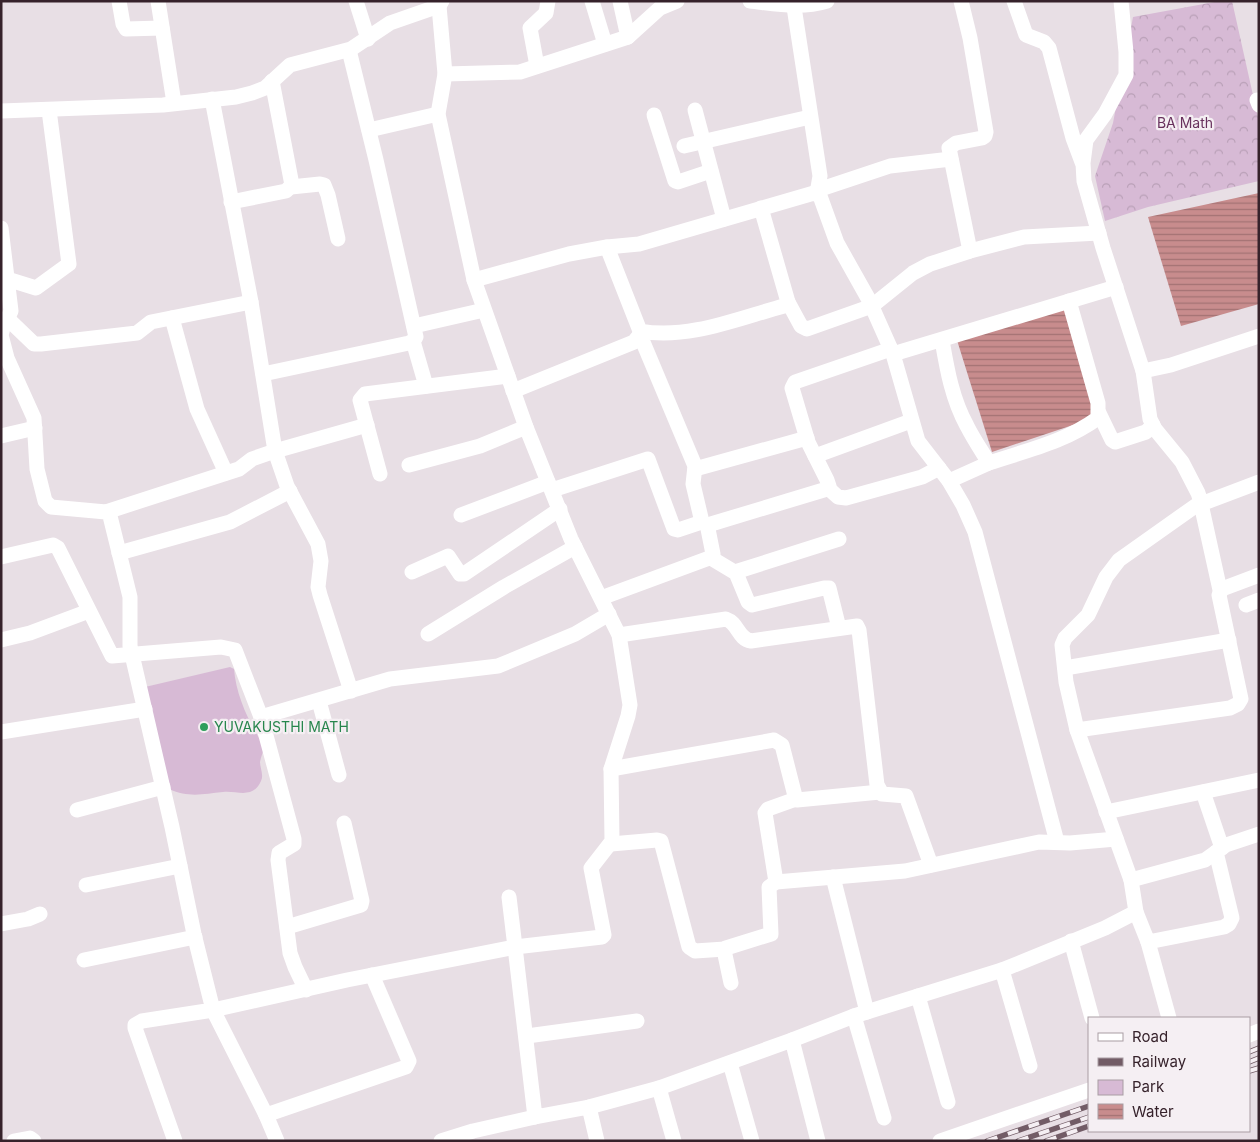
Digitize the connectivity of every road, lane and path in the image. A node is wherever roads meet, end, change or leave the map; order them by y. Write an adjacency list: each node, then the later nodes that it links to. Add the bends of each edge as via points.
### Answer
1 (119, 1): 15 (street, via 126,29)
2 (158, 1): 15 (street)
3 (356, 1): 17 (street)
4 (548, 1): 20 (street, via 546,13 530,28)
5 (592, 1): 18 (street)
6 (620, 1): 16 (street)
7 (678, 1): 16 (street, via 660,8)
8 (750, 1): 14 (street)
9 (827, 1): 14 (street)
10 (961, 1): 34 (street, via 986,132 982,138 950,146)
11 (1014, 1): 35 (street, via 1027,36 1044,42 1049,48)
12 (1121, 1): 35 (street, via 1126,75 1105,114 1086,140)
13 (441, 3): 17 (street, via 390,24); 21 (street)
14 (794, 7): 30 (street)
15 (162, 28): 24 (street)
16 (628, 36): 18 (street)
17 (368, 38): 19 (street)
18 (605, 44): 20 (street)
19 (349, 50): 22 (street, via 290,65); 31 (street)
20 (537, 66): 21 (street, via 520,72)
21 (445, 74): 28 (street)
22 (272, 81): 23 (street, via 252,93); 37 (street, via 292,176)
23 (212, 99): 24 (street); 39 (street)
24 (174, 103): 25 (street)
25 (49, 110): 27 (street); 47 (street, via 69,264 36,288)
26 (695, 110): 32 (street)
27 (1, 111)
28 (438, 114): 31 (street); 48 (street)
29 (654, 115): 36 (street, via 676,182)
30 (810, 117): 32 (street); 38 (street, via 820,176)
31 (369, 130): 57 (street)
32 (704, 141): 33 (street); 36 (street)
33 (684, 146)
34 (951, 160): 38 (street, via 890,166); 46 (street)
35 (1083, 164): 43 (street, via 1084,182)
36 (711, 172): 41 (street)
37 (291, 187): 39 (street, via 286,191); 44 (street, via 324,185)
38 (817, 191): 40 (street); 53 (street, via 837,242)
39 (231, 202): 51 (street)
40 (761, 208): 41 (street); 52 (street)
41 (724, 219): 45 (street, via 639,244)
42 (1, 228): 47 (street)
43 (1099, 233): 46 (street, via 1024,237); 49 (street)
44 (338, 239)
45 (607, 246): 48 (street); 58 (street)
46 (970, 251): 53 (street, via 926,265)
47 (7, 279): 56 (street, via 11,311)
48 (474, 280): 54 (street)
49 (1116, 287): 50 (street); 63 (street)
50 (1069, 301): 60 (street); 68 (street)
51 (251, 302): 55 (street); 64 (street)
52 (788, 302): 53 (street, via 804,329); 58 (street, via 784,306 689,331)
53 (872, 306): 62 (street)
54 (484, 310): 57 (street); 65 (street)
55 (172, 318): 56 (street, via 151,322 137,333 38,345); 82 (street, via 197,409)
56 (8, 319): 73 (street, via 2,332 5,351 32,412)
57 (414, 326): 61 (street, via 416,336)
58 (641, 334): 67 (street, via 631,343); 81 (street)
59 (1259, 336): 63 (street)
60 (942, 340): 62 (street); 78 (street, via 955,398 966,425)
61 (413, 342): 64 (street); 66 (street)
62 (892, 352): 69 (street); 75 (street, via 794,383 792,388)
63 (1143, 371): 71 (street)
64 (263, 374): 76 (street)
65 (508, 376): 66 (street); 67 (street)
66 (426, 386): 70 (street, via 364,394 360,400)
67 (513, 391): 72 (street)
68 (1099, 413): 71 (street, via 1115,442 1146,432); 78 (street, via 1098,418 1066,438)
69 (911, 421): 77 (street); 80 (street, via 918,440)
70 (367, 425): 76 (street); 83 (street)
71 (1153, 425): 89 (street, via 1182,462)
72 (526, 427): 79 (street, via 480,446); 86 (street)
73 (35, 428): 74 (street); 91 (street, via 37,468 47,505)
74 (1, 436)
75 (807, 438): 77 (street); 81 (street)
76 (275, 451): 82 (street); 88 (street)
77 (815, 456): 87 (street)
78 (989, 462): 84 (street)
79 (409, 465)
80 (939, 468): 84 (street); 87 (street, via 922,478 846,498 840,498)
81 (695, 469): 86 (street, via 694,487 702,522 678,530 672,526 648,459)
82 (226, 473): 91 (street)
83 (380, 474)
84 (949, 481): 130 (street, via 975,532)
85 (1259, 482): 89 (street)
86 (550, 486): 90 (street); 92 (street)
87 (828, 488): 97 (street, via 711,524 708,529 714,554)
88 (290, 492): 95 (street, via 230,522); 112 (street, via 320,552 318,587)
89 (1201, 504): 101 (street); 111 (street, via 1119,560 1106,577 1088,615 1063,642)
90 (560, 509): 94 (street); 98 (street, via 464,574 460,574 448,556)
91 (106, 512): 95 (street, via 110,516)
92 (461, 515)
93 (839, 539): 99 (street)
94 (575, 547): 102 (street); 106 (street)
95 (119, 553): 110 (street, via 131,603)
96 (1, 557): 103 (street, via 53,545)
97 (711, 558): 99 (street); 102 (street)
98 (412, 572)
99 (735, 572): 105 (street, via 752,605 829,588)
100 (1259, 575): 101 (street)
101 (1220, 590): 109 (street)
102 (601, 598): 104 (street)
103 (89, 611): 108 (street); 110 (street, via 111,654)
104 (609, 614): 107 (street); 112 (street, via 575,634 498,666 390,679)
105 (839, 628): 107 (street, via 751,641 744,639 726,619); 122 (street, via 857,626 859,630)
106 (428, 634)
107 (619, 635): 118 (street, via 630,705)
108 (1, 640)
109 (1229, 640): 111 (street); 116 (street, via 1241,699 1236,706)
110 (132, 653): 114 (street); 115 (street, via 221,647 235,650)
111 (1065, 668): 116 (street)
112 (351, 690): 113 (street)
113 (319, 701): 115 (street); 119 (street)
114 (145, 709): 117 (street); 121 (street)
115 (261, 717): 143 (street, via 294,842 278,855)
116 (1077, 730): 126 (street)
117 (1, 732)
118 (611, 768): 124 (street, via 777,741 782,745); 131 (street)
119 (339, 775)
120 (1259, 780): 123 (street)
121 (163, 787): 125 (street); 134 (street)
122 (880, 792): 124 (street); 133 (street, via 906,796)
123 (1203, 792): 126 (street); 132 (street)
124 (796, 799): 137 (street, via 765,813)
125 (77, 810)
126 (1106, 812): 129 (street)
127 (344, 824): 143 (street, via 361,905)
128 (1259, 834): 132 (street)
129 (1116, 839): 130 (street); 136 (street)
130 (1057, 842): 133 (street, via 1039,842)
131 (611, 844): 147 (street, via 591,868 604,936); 148 (street, via 661,841 689,947 695,951)
132 (1219, 850): 136 (street, via 1206,860); 146 (street, via 1232,918 1230,924)
133 (931, 865): 135 (street, via 898,872)
134 (180, 866): 138 (street); 144 (street)
135 (833, 878): 137 (street); 156 (street)
136 (1131, 880): 140 (street)
137 (776, 882): 148 (street, via 770,887 771,934)
138 (86, 885)
139 (509, 898): 147 (street)
140 (1136, 912): 145 (street); 146 (street)
141 (40, 914): 142 (street)
142 (1, 924)
143 (286, 927): 153 (street, via 292,960)
144 (195, 937): 149 (street); 155 (street)
145 (1071, 941): 150 (street); 157 (street)
146 (1148, 942): 158 (street)
147 (516, 947): 151 (street); 160 (street)
148 (725, 949): 152 (street)
149 (84, 960)
150 (1002, 970): 154 (street); 163 (street)
151 (372, 975): 153 (street); 168 (street, via 409,1061 406,1067)
152 (731, 983)
153 (306, 990): 155 (street)
154 (918, 996): 156 (street); 166 (street)
155 (213, 1010): 168 (street); 173 (street, via 142,1021 135,1025)
156 (861, 1014): 161 (street); 170 (street)
157 (1092, 1017)
158 (1170, 1017)
159 (637, 1021): 160 (street)
160 (527, 1036): 169 (street)
161 (792, 1040): 162 (street); 179 (street)
162 (730, 1063): 164 (street); 178 (street)
163 (1030, 1066)
164 (659, 1088): 167 (street); 177 (street)
165 (1088, 1090): 180 (street)
166 (948, 1102)
167 (589, 1107): 169 (street); 176 (street)
168 (266, 1115): 174 (street)
169 (535, 1117): 175 (street)
170 (884, 1118)
171 (14, 1141): 172 (street, via 30,1138)
172 (34, 1141)
173 (175, 1141)
174 (278, 1141)
175 (441, 1141)
176 (596, 1141)
177 (674, 1141)
178 (752, 1141)
179 (818, 1141)
180 (940, 1141)

